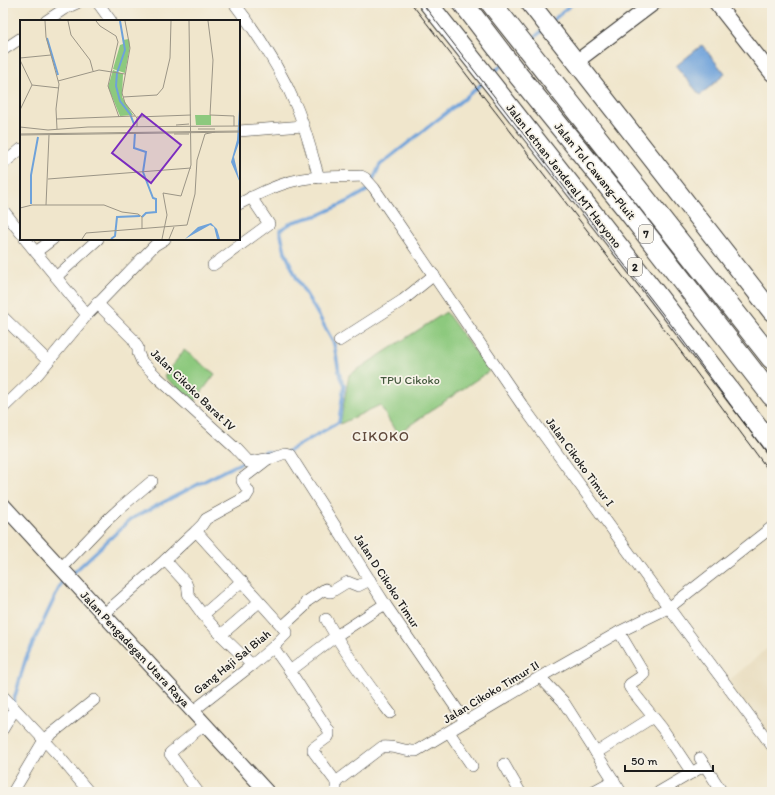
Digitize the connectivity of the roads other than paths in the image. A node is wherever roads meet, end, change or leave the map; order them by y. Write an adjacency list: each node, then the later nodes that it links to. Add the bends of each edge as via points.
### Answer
1 (98, 3): 11 (street)
2 (234, 3): 16 (street, via 264,44 296,106)
3 (428, 3): 42 (highway, Jalan Letnan Jenderal MT Haryono / 2)
4 (463, 3): 40 (highway, Jalan Tol Cawang–Pluit / 7)
5 (491, 3): 38 (highway, Jalan Tol Cawang–Pluit / 7)
6 (530, 3): 14 (highway)
7 (654, 3): 14 (street)
8 (716, 3): 15 (street)
9 (71, 4): 10 (street)
10 (47, 20)
11 (110, 20)
12 (20, 39): 13 (street)
13 (3, 50)
14 (576, 62): 34 (highway)
15 (772, 74)
16 (303, 126): 17 (street); 20 (street)
17 (240, 131)
18 (20, 150): 19 (street)
19 (3, 164)
20 (319, 178): 21 (street, via 284,184); 31 (street, Jalan Cikoko Timur I, via 365,178)
21 (252, 197): 22 (street); 30 (street, via 269,224)
22 (240, 203)
23 (3, 210): 24 (street)
24 (20, 232)
25 (26, 240): 29 (street)
26 (52, 240): 29 (street)
27 (97, 240): 32 (street)
28 (163, 240): 33 (street, via 155,245)
29 (36, 252): 32 (street)
30 (213, 265)
31 (434, 275): 37 (street, via 403,300); 55 (street, Jalan Cikoko Timur I, via 522,405)
32 (56, 277): 35 (street)
33 (97, 303): 35 (street); 44 (street, Jalan Cikoko Barat IV, via 133,339 142,362 246,460)
34 (772, 312)
35 (86, 315): 39 (street)
36 (3, 317): 39 (street)
37 (339, 341)
38 (772, 359)
39 (48, 361): 41 (street)
40 (772, 396)
41 (3, 408)
42 (772, 444)
43 (289, 454): 44 (street, Jalan Cikoko Barat IV); 51 (street, Jalan D Cikoko Timur)
44 (268, 459): 48 (street, via 242,479 249,492 246,497 206,519)
45 (152, 481): 50 (street, via 106,521)
46 (3, 505): 50 (street, Jalan Pengadegan Utara Raya)
47 (772, 527): 55 (street, Jalan Cikoko Timur II)
48 (196, 531): 49 (street); 52 (street)
49 (165, 560): 56 (street); 57 (street, via 186,584 189,596)
50 (67, 574): 56 (street, Jalan Pengadegan Utara Raya)
51 (370, 580): 54 (street, Jalan D Cikoko Timur); 59 (street, Gang Haji Sal Biah, via 358,586 348,582 331,592 325,589 306,602)
52 (242, 581): 53 (street); 57 (street)
53 (259, 602): 59 (street); 61 (street)
54 (385, 604): 62 (street); 72 (street, Jalan D Cikoko Timur)
55 (670, 607): 60 (street, Jalan Cikoko Timur II); 77 (street, Jalan Cikoko Timur I)
56 (104, 614): 69 (street, Jalan Pengadegan Utara Raya)
57 (203, 615): 61 (street)
58 (326, 619): 62 (street)
59 (284, 630): 63 (street, Gang Haji Sal Biah, via 286,634)
60 (619, 632): 66 (street, Jalan Cikoko Timur II); 71 (street, via 644,674 629,686)
61 (221, 635): 64 (street)
62 (336, 636): 65 (street); 70 (street)
63 (273, 647): 64 (street, Gang Haji Sal Biah); 65 (street)
64 (252, 665): 69 (street, Gang Haji Sal Biah)
65 (290, 671): 83 (street, via 329,732 329,736 313,748 313,751)
66 (540, 677): 72 (street, Jalan Cikoko Timur II); 78 (street, via 563,701)
67 (94, 700): 76 (street)
68 (10, 703): 74 (street); 76 (street)
69 (193, 711): 73 (street, Jalan Pengadegan Utara Raya)
70 (390, 713)
71 (653, 717): 78 (street); 81 (street)
72 (465, 721): 75 (street, Jalan Cikoko Timur II)
73 (205, 724): 86 (street, via 170,753); 87 (street, Jalan Pengadegan Utara Raya)
74 (3, 729)
75 (449, 732): 80 (street); 83 (street, Jalan Cikoko Timur II, via 416,751 382,747)
76 (44, 740): 84 (street); 85 (street)
77 (772, 746)
78 (596, 753): 82 (street)
79 (504, 764): 88 (street)
80 (472, 766)
81 (692, 773): 91 (street); 92 (street, via 702,761)
82 (614, 780): 89 (street); 90 (street)
83 (336, 787)
84 (13, 792)
85 (89, 792)
86 (198, 792)
87 (267, 792)
88 (520, 792)
89 (592, 792)
90 (622, 792)
91 (659, 792)
92 (722, 792)

